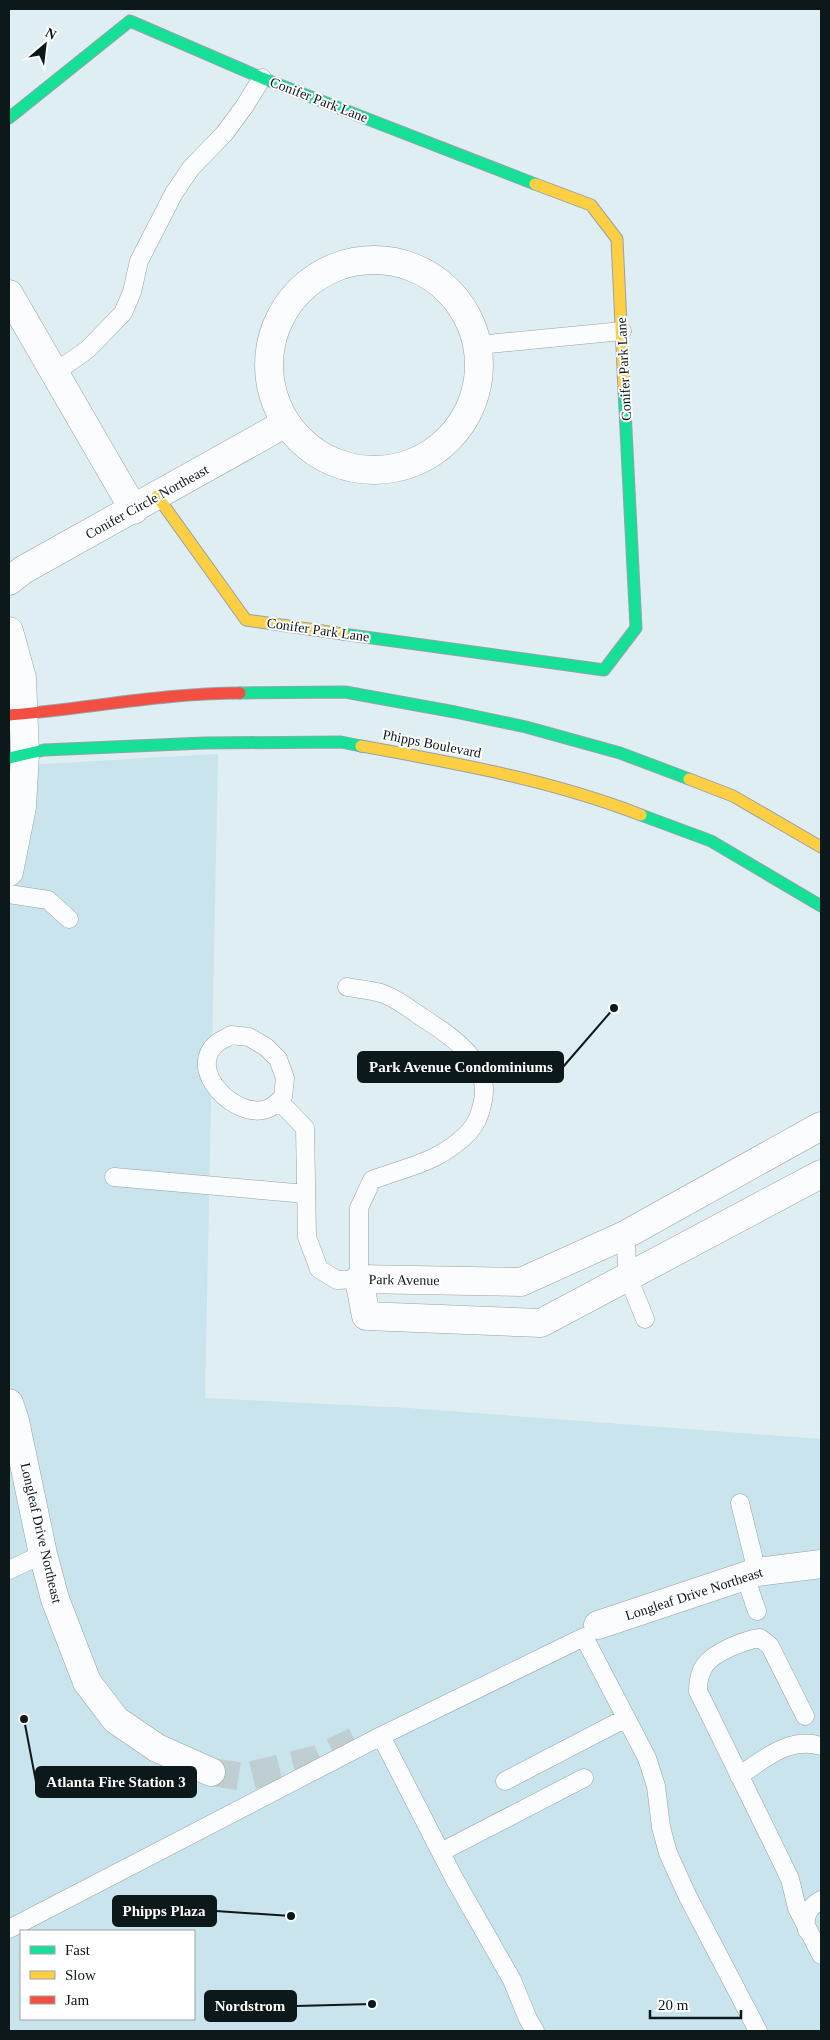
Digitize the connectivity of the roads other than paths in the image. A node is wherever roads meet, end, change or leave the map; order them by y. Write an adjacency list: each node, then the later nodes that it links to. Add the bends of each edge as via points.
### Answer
1 (262, 78): 2 (main road, Conifer Park Lane, via 130,21); 4 (main road, Conifer Park Lane, via 591,205 617,239); 6 (lane, via 244,108 191,168 174,193 139,262 123,313 87,350)
2 (9, 118)
3 (9, 294): 6 (street)
4 (622, 331): 5 (lane); 8 (main road, Conifer Park Lane, via 636,628 604,670 246,620)
5 (478, 345): 7 (street, via 479,381 471,407 452,436 423,458 389,470 357,469 323,457 306,446); 7 (street, via 460,304 434,278 411,266 374,259 344,264 310,280 285,308 270,342 268,367 275,403)
6 (54, 373): 9 (street)
7 (286, 423): 8 (street, Conifer Circle Northeast)
8 (157, 496): 9 (street, Conifer Circle Northeast)
9 (134, 510): 10 (street, Conifer Circle Northeast, via 23,570)
10 (9, 581)
11 (9, 631): 12 (street, via 22,678)
12 (17, 714): 13 (street); 14 (main road, via 202,693 345,692 526,727 620,753 733,796)
13 (17, 756): 15 (street, via 22,807); 17 (main road, Phipps Boulevard, via 44,750 204,743 341,742 446,761 605,800 711,841)
14 (821, 847)
15 (9, 872)
16 (9, 894): 18 (lane, via 48,900)
17 (821, 906)
18 (69, 919)
19 (347, 987): 27 (lane, via 382,993 448,1034 472,1057 483,1076 486,1092 479,1117 453,1147 433,1160 372,1180 359,1208)
20 (279, 1101): 20 (lane, via 283,1097 285,1078 278,1058 266,1046 249,1037 231,1035 216,1043 208,1058 208,1075 216,1090 251,1110 267,1109); 24 (lane, via 305,1128)
21 (821, 1126): 25 (street, Park Avenue)
22 (821, 1174): 26 (street, Park Avenue)
23 (114, 1177): 24 (lane)
24 (306, 1194): 27 (lane, via 306,1237 319,1269 337,1280)
25 (625, 1235): 26 (lane); 27 (street, Park Avenue, via 521,1282)
26 (628, 1277): 27 (street, Park Avenue, via 541,1324 366,1316); 28 (lane)
27 (359, 1279)
28 (645, 1319)
29 (9, 1403): 31 (street, Longleaf Drive Northeast)
30 (740, 1503): 34 (lane)
31 (43, 1554): 33 (lane); 41 (street, Longleaf Drive Northeast, via 55,1599 87,1682 116,1720 157,1748)
32 (821, 1564): 34 (street, Longleaf Drive Northeast)
33 (9, 1570)
34 (751, 1574): 35 (lane); 36 (street, Longleaf Drive Northeast)
35 (757, 1611)
36 (598, 1626)
37 (805, 1716): 42 (lane, via 770,1646 760,1638 723,1651 705,1664 698,1678 698,1691)
38 (626, 1718): 39 (lane, via 584,1637); 44 (lane); 53 (lane, via 653,1776 668,1853 686,1895)
39 (380, 1736): 45 (lane); 48 (lane)
40 (821, 1746): 42 (lane, via 811,1743 790,1745)
41 (211, 1772)
42 (739, 1776): 46 (lane)
43 (584, 1778): 45 (lane)
44 (505, 1782)
45 (441, 1852): 52 (lane, via 512,1980)
46 (790, 1880): 47 (lane, via 801,1890); 49 (lane, via 797,1908)
47 (821, 1899): 49 (lane, via 806,1916)
48 (9, 1928)
49 (808, 1931): 50 (lane); 51 (lane)
50 (821, 1944)
51 (821, 1955)
52 (535, 2031)
53 (758, 2031)

